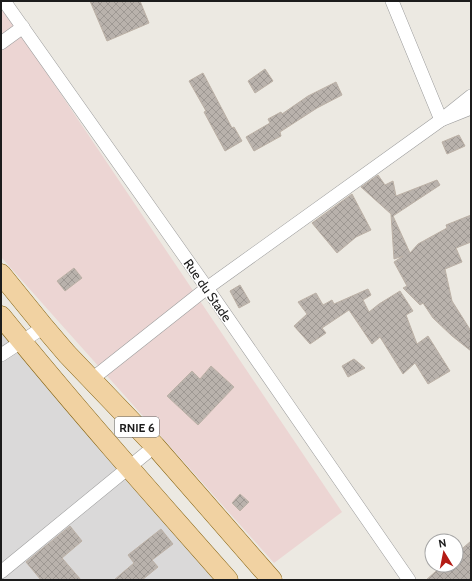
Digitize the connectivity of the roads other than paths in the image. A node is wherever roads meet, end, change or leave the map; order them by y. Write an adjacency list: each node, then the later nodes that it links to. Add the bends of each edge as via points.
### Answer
1 (4, 1): 3 (street, Rue du Stade)
2 (392, 1): 7 (street)
3 (23, 27): 4 (street); 9 (street, Rue du Stade)
4 (1, 43)
5 (471, 96): 7 (street)
6 (471, 108): 7 (street)
7 (441, 120): 9 (street)
8 (1, 274): 11 (main road, RNIE 6)
9 (207, 288): 14 (street); 20 (street, Rue du Stade)
10 (1, 316): 12 (main road, RNIE 6)
11 (44, 327): 12 (street); 14 (main road, RNIE 6)
12 (21, 341): 13 (street); 16 (main road, RNIE 6)
13 (1, 355)
14 (92, 379): 15 (main road, RNIE 6)
15 (155, 446): 16 (street); 19 (main road, RNIE 6)
16 (128, 468): 17 (street); 18 (main road, RNIE 6)
17 (1, 572)
18 (228, 580)
19 (272, 580)
20 (409, 580)

